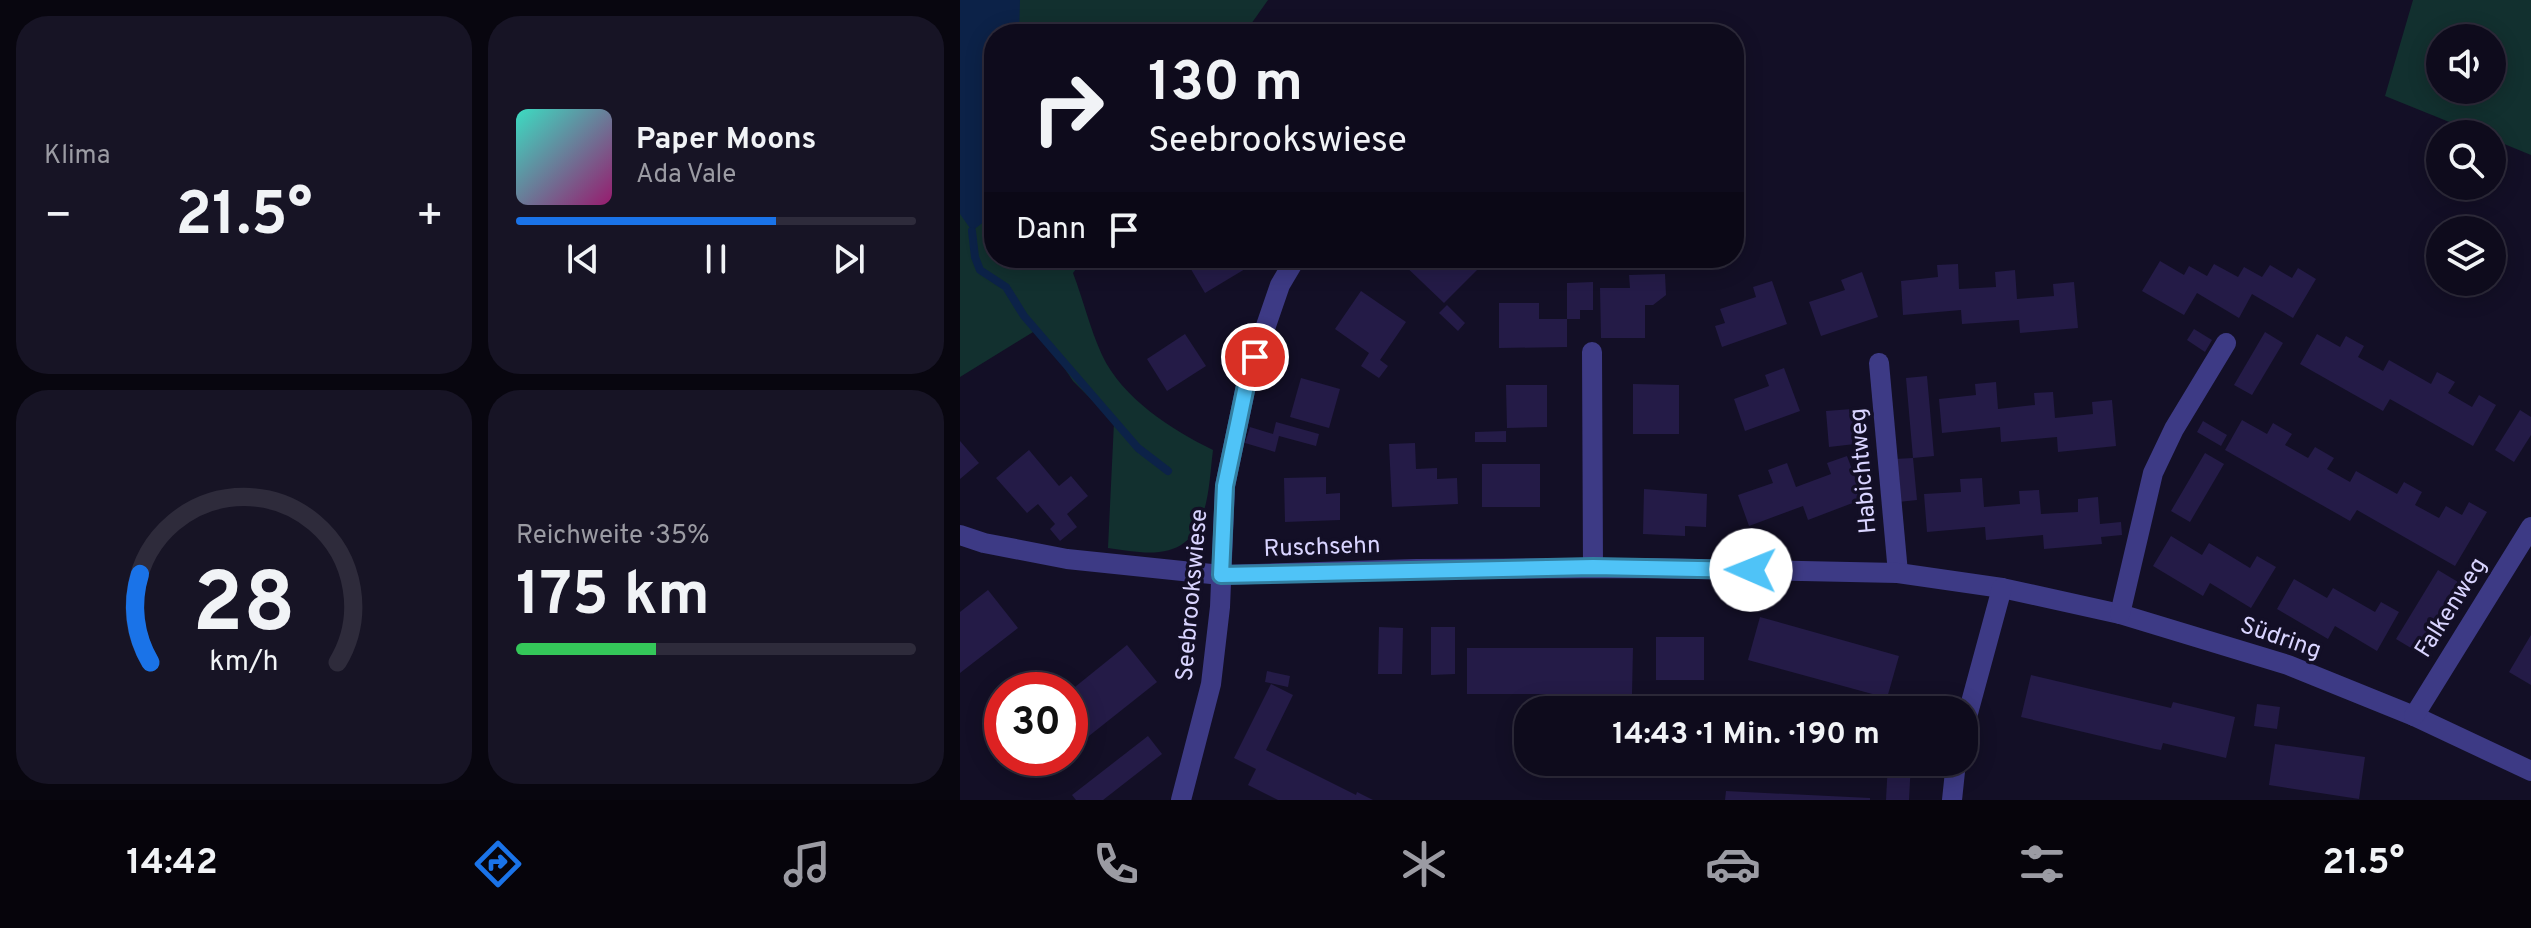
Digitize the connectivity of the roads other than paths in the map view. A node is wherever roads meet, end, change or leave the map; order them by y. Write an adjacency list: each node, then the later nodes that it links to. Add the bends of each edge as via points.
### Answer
1 (1290, 268): 10 (street, Seebrookswiese, via 1247,381 1225,486)
2 (2226, 343): 12 (street, via 2153,473)
3 (1592, 352): 7 (street)
4 (1879, 363): 9 (street, Habichtweg)
5 (2531, 527): 14 (street, Falkenweg)
6 (960, 535): 10 (street, Ruschsehn, via 1067,559)
7 (1593, 567): 8 (street, Ruschsehn); 10 (street, Ruschsehn)
8 (1721, 569): 9 (street, Südring)
9 (1898, 573): 11 (street, Südring)
10 (1221, 575): 17 (street, Seebrookswiese, via 1211,684)
11 (2002, 588): 12 (street, Südring); 13 (street)
12 (2120, 614): 14 (street, Südring, via 2288,665)
13 (1973, 696)
14 (2414, 716): 15 (street, Südring)
15 (2531, 771)
16 (1955, 776): 18 (street)
17 (1181, 800)
18 (1952, 800)

